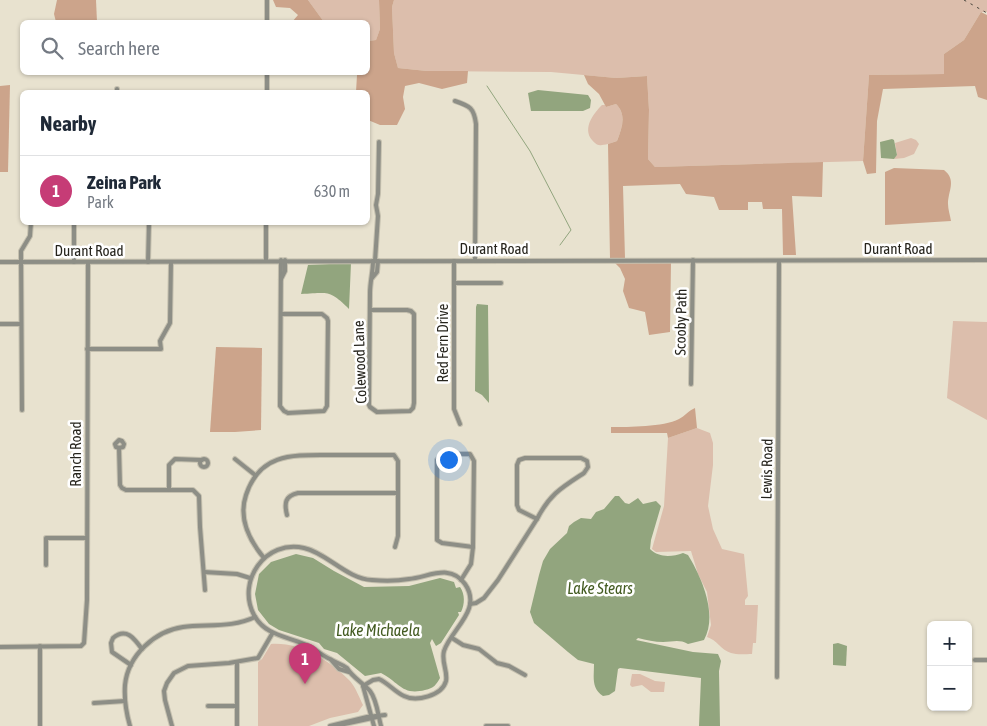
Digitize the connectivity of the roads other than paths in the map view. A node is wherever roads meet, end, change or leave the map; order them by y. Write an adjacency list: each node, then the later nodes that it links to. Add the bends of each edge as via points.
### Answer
1 (267, 0): 2 (street)
2 (267, 20)
3 (267, 75): 4 (street)
4 (267, 90)
5 (455, 101): 17 (street, via 471,107 476,124)
6 (379, 142): 15 (street, Colewood Lane)
7 (31, 225): 20 (street, via 30,236 21,251)
8 (74, 225): 21 (street)
9 (149, 225): 23 (street)
10 (266, 225): 11 (street)
11 (266, 260): 12 (street, Durant Road); 24 (street, Durant Road)
12 (283, 260): 15 (street, Durant Road); 28 (street)
13 (693, 260): 17 (street, Durant Road); 18 (street, Durant Road); 32 (street, Scooby Path)
14 (987, 260): 18 (street, Durant Road)
15 (376, 261): 16 (street, Durant Road); 27 (street, Colewood Lane, via 370,285)
16 (454, 261): 17 (street, Durant Road); 25 (street, Red Fern Drive)
17 (475, 261)
18 (779, 261): 64 (street, Lewis Road)
19 (0, 262): 20 (street, Durant Road)
20 (21, 262): 21 (street, Durant Road); 30 (street)
21 (74, 262): 22 (street, Durant Road)
22 (88, 262): 23 (street, Durant Road); 31 (street, Ranch Road)
23 (148, 262): 24 (street, Durant Road)
24 (171, 262): 31 (street, via 170,322 160,341 161,349)
25 (454, 283): 26 (street); 34 (street, Red Fern Drive, via 454,409)
26 (501, 283)
27 (370, 310): 27 (street, Colewood Lane, via 370,407 377,412 410,411 414,403 414,314 407,310)
28 (281, 314): 28 (street, via 281,408 288,413 324,411 328,406 327,318 322,314)
29 (0, 324): 30 (street)
30 (21, 324): 33 (street)
31 (87, 349): 43 (street, Ranch Road)
32 (691, 384)
33 (22, 410)
34 (460, 424)
35 (120, 448): 39 (street, via 122,488)
36 (235, 458): 38 (street)
37 (202, 460): 39 (street, via 175,459 171,462)
38 (256, 475): 40 (street, via 270,463 293,455 394,455 398,461); 46 (street, via 245,498 244,525 251,543)
39 (169, 490): 48 (street, via 193,490 199,496)
40 (398, 493): 41 (street, via 298,493 286,499); 44 (street)
41 (287, 515)
42 (537, 520): 42 (street, via 519,510 517,505 516,465 520,460 581,458 587,461 588,468 584,473 551,496); 52 (street, via 484,598)
43 (86, 538): 47 (street, via 46,538); 56 (street, Ranch Road, via 87,600 83,645)
44 (395, 547)
45 (473, 547): 45 (street, via 474,461 470,454 442,454 437,460 437,540); 50 (street, via 471,564)
46 (264, 558): 49 (street); 50 (street, via 281,549 299,547 368,580 402,580 443,572)
47 (46, 565)
48 (204, 572): 49 (street); 51 (street)
49 (250, 578): 53 (street, via 248,597)
50 (461, 580): 52 (street, via 469,593)
51 (205, 590)
52 (470, 604): 55 (street)
53 (255, 617): 54 (street); 58 (street, via 231,623 176,628 153,639)
54 (272, 634): 61 (street, via 260,657); 65 (street, via 303,644 344,666)
55 (452, 638): 63 (street, via 463,645 479,648 497,662); 65 (street, via 443,655 445,682 436,693 407,698 378,679)
56 (40, 646): 57 (street); 73 (street)
57 (0, 647)
58 (142, 649): 62 (street); 62 (street, via 128,634 113,638 112,652)
59 (975, 660): 60 (street)
60 (987, 660)
61 (237, 662): 69 (street); 75 (street, via 188,666 174,673 164,691)
62 (131, 665): 66 (street, via 125,684)
63 (525, 675)
64 (777, 677)
65 (363, 686): 71 (street, via 371,693); 72 (street)
66 (125, 701): 67 (street); 74 (street)
67 (94, 703)
68 (208, 706): 69 (street)
69 (237, 706): 76 (street)
70 (385, 715): 71 (street)
71 (379, 716): 72 (street); 80 (street)
72 (372, 717): 77 (street); 78 (street); 79 (street)
73 (40, 726)
74 (130, 726)
75 (172, 726)
76 (237, 726)
77 (330, 726)
78 (336, 726)
79 (374, 726)
80 (380, 726)
81 (486, 726): 82 (street)
82 (508, 726)

